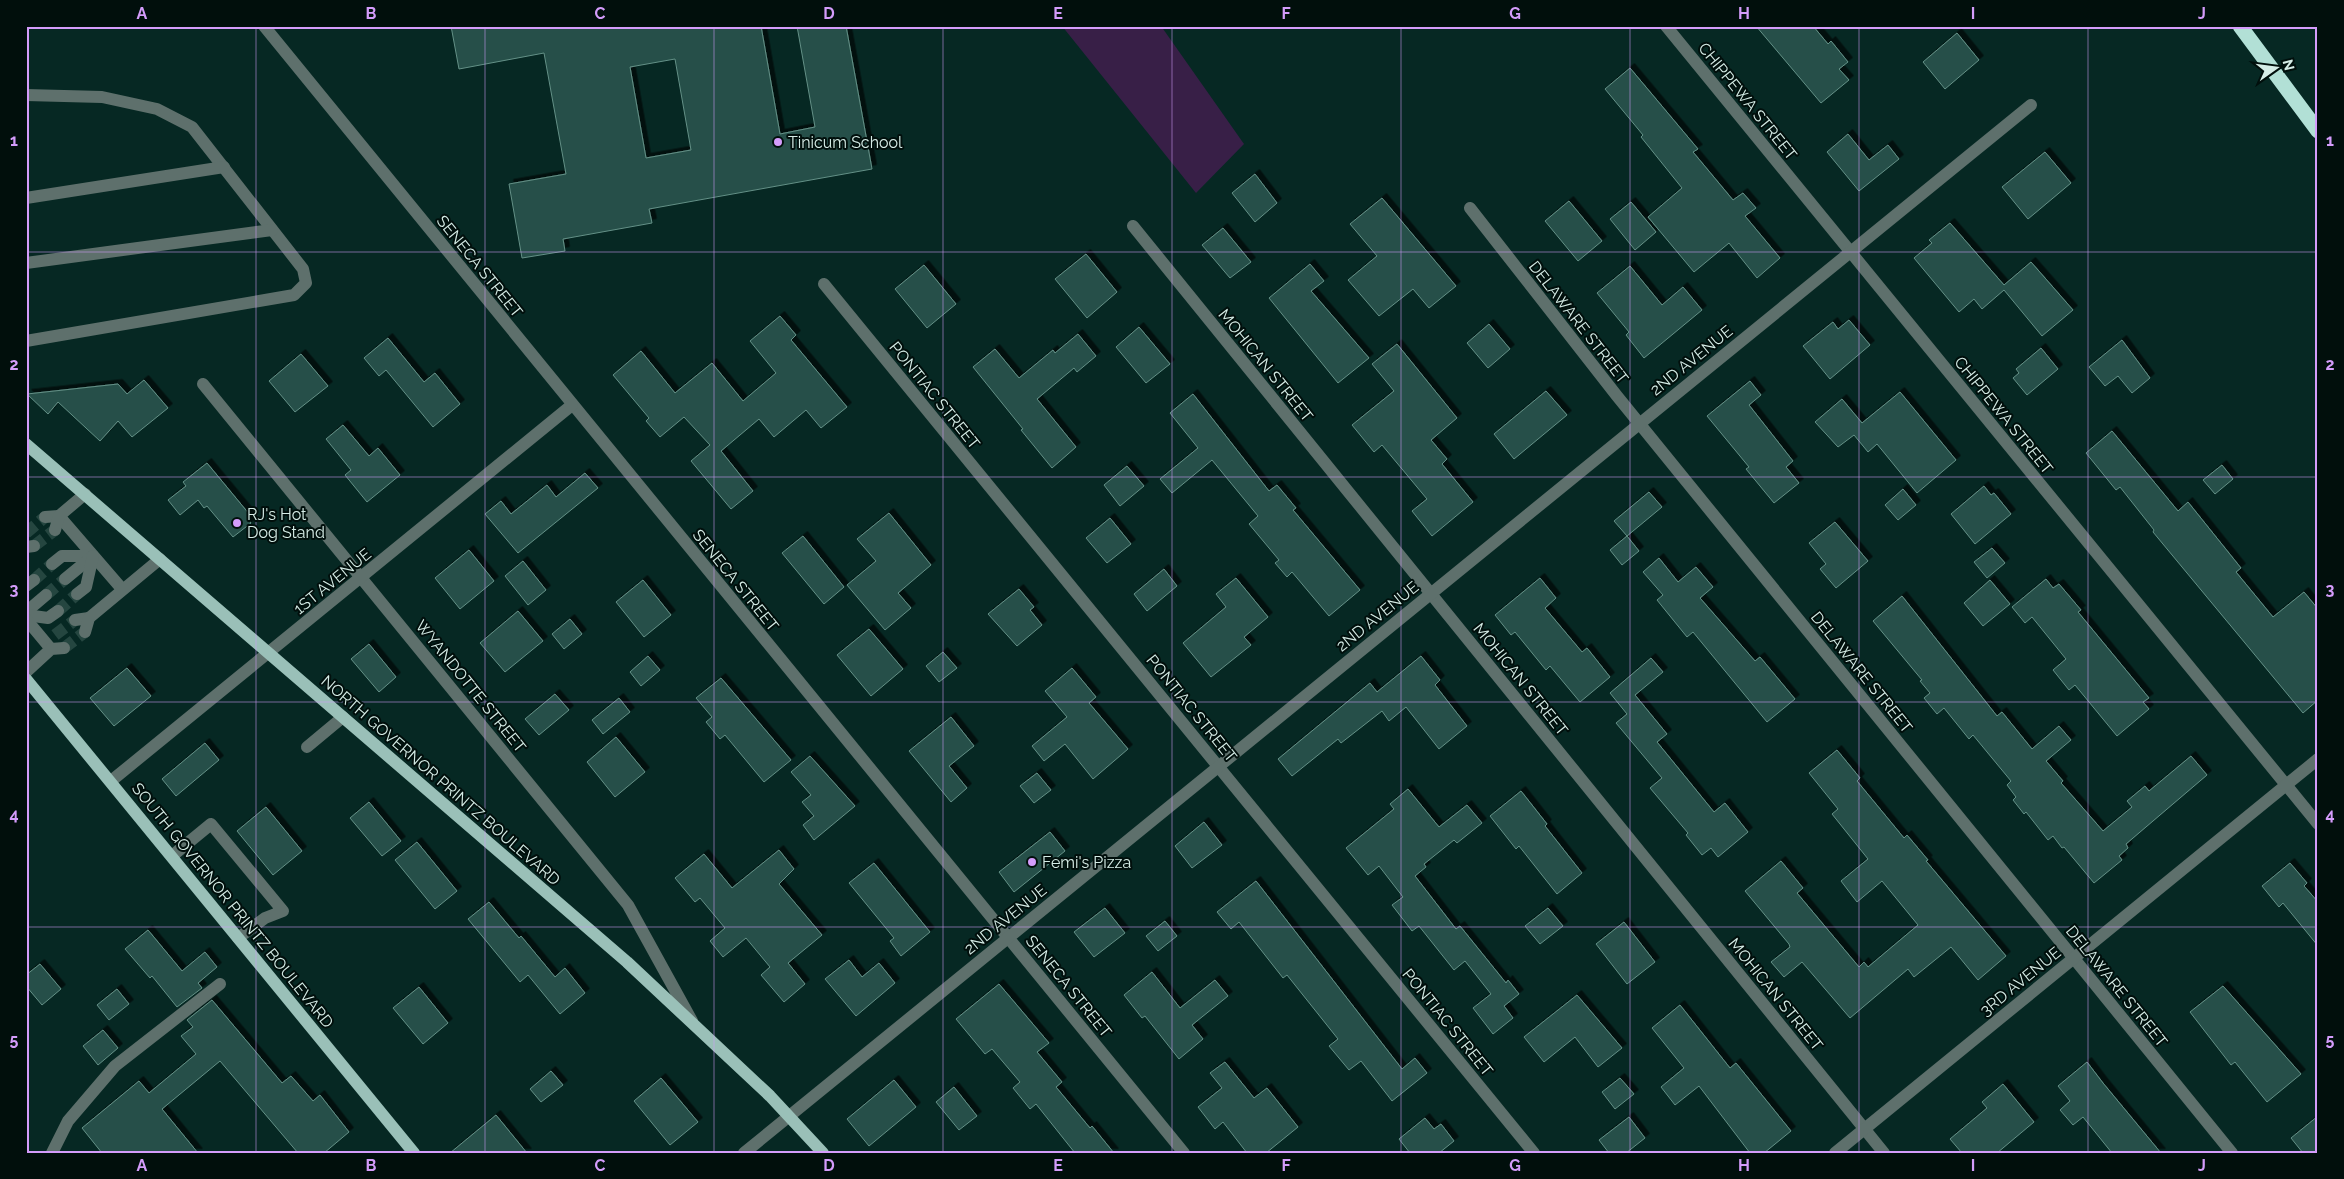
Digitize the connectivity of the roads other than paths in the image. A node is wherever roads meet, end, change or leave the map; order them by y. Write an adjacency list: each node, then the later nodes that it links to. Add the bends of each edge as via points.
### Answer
1 (264, 26): 17 (street, SENECA STREET)
2 (1666, 26): 12 (street, CHIPPEWA STREET)
3 (2240, 26): 6 (highway)
4 (26, 95): 7 (street, via 102,97 157,109 192,126)
5 (2031, 105): 12 (street, 2ND AVENUE)
6 (2318, 131)
7 (224, 167): 8 (street); 11 (street)
8 (26, 198)
9 (1470, 208): 18 (street, DELAWARE STREET)
10 (1133, 226): 31 (street, MOHICAN STREET)
11 (272, 230): 13 (street); 15 (street, via 303,269 306,283 294,295)
12 (1850, 252): 18 (street, 2ND AVENUE); 48 (street, CHIPPEWA STREET)
13 (26, 263)
14 (824, 284): 46 (street, PONTIAC STREET)
15 (26, 341)
16 (202, 384): 27 (street, WYANDOTTE STREET)
17 (572, 405): 27 (street, 1ST AVENUE); 52 (street, SENECA STREET)
18 (1639, 424): 31 (street, 2ND AVENUE); 53 (street, DELAWARE STREET)
19 (26, 444): 20 (main road, NORTH GOVERNOR PRINTZ BOULEVARD)
20 (85, 494): 21 (street); 25 (main road, NORTH GOVERNOR PRINTZ BOULEVARD)
21 (59, 516): 22 (street); 23 (street); 24 (street)
22 (45, 518)
23 (55, 530)
24 (93, 556): 26 (street, via 62,556); 28 (street); 29 (street); 30 (street, via 86,587)
25 (160, 559): 29 (street); 40 (main road, NORTH GOVERNOR PRINTZ BOULEVARD)
26 (52, 564)
27 (361, 578): 40 (street, 1ST AVENUE); 55 (street, WYANDOTTE STREET, via 628,905)
28 (65, 579)
29 (122, 589): 35 (street)
30 (77, 594)
31 (1431, 594): 46 (street, 2ND AVENUE); 57 (street, MOHICAN STREET)
32 (46, 595): 34 (street)
33 (58, 610): 34 (street, via 48,618)
34 (26, 615): 39 (street)
35 (89, 618): 36 (street); 37 (street)
36 (75, 620)
37 (85, 632)
38 (56, 635): 39 (street)
39 (58, 648): 41 (street)
40 (268, 653): 43 (main road, NORTH GOVERNOR PRINTZ BOULEVARD); 47 (street, 1ST AVENUE)
41 (26, 672)
42 (26, 678): 47 (main road, SOUTH GOVERNOR PRINTZ BOULEVARD)
43 (343, 717): 44 (street); 55 (main road, NORTH GOVERNOR PRINTZ BOULEVARD)
44 (307, 747)
45 (2318, 759): 48 (street, 3RD AVENUE)
46 (1218, 766): 52 (street, 2ND AVENUE); 63 (street, PONTIAC STREET)
47 (110, 781): 50 (main road, SOUTH GOVERNOR PRINTZ BOULEVARD)
48 (2286, 785): 49 (street, CHIPPEWA STREET); 53 (street, 3RD AVENUE)
49 (2318, 824)
50 (172, 856): 51 (main road, SOUTH GOVERNOR PRINTZ BOULEVARD); 51 (street, via 211,824 282,911 265,918)
51 (238, 938): 59 (main road, SOUTH GOVERNOR PRINTZ BOULEVARD)
52 (1008, 938): 56 (street, 2ND AVENUE); 62 (street, SENECA STREET)
53 (2074, 958): 57 (street, 3RD AVENUE); 66 (street, DELAWARE STREET)
54 (220, 984): 58 (street, via 115,1066 68,1121)
55 (693, 1023): 56 (main road, NORTH GOVERNOR PRINTZ BOULEVARD)
56 (789, 1117): 60 (street, 2ND AVENUE); 61 (main road, NORTH GOVERNOR PRINTZ BOULEVARD)
57 (1865, 1129): 64 (street, 3RD AVENUE); 65 (street, MOHICAN STREET)
58 (52, 1153)
59 (414, 1153)
60 (744, 1153)
61 (823, 1153)
62 (1184, 1153)
63 (1534, 1153)
64 (1836, 1153)
65 (1884, 1153)
66 (2232, 1153)

